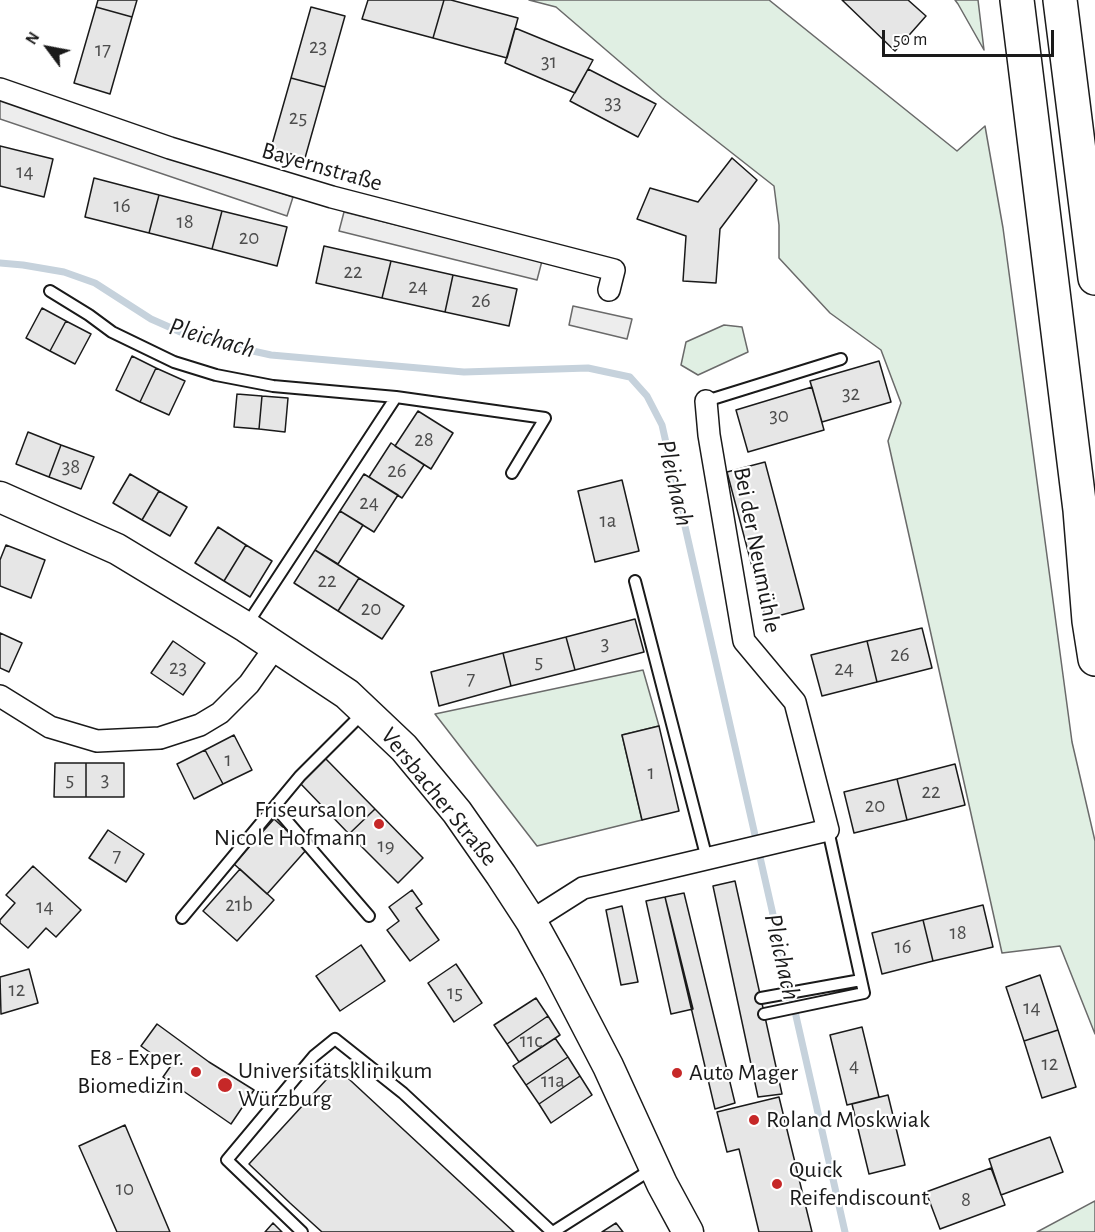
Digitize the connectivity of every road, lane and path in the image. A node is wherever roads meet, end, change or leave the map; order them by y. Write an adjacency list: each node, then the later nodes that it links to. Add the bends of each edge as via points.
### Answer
1 (1017, 0): 12 (highway)
2 (1060, 0): 4 (highway)
3 (0, 89): 6 (street, Bayernstraße, via 170,148 321,194 614,270)
4 (1095, 278)
5 (50, 291): 8 (lane, via 137,346 195,369 273,386)
6 (609, 291)
7 (841, 359): 9 (lane, Bei der Neumühle)
8 (396, 397): 10 (lane, via 544,418); 15 (lane)
9 (706, 401): 21 (street, Bei der Neumühle, via 744,641 795,702)
10 (512, 473)
11 (0, 497): 15 (main road, Versbacher Straße, via 117,549)
12 (1080, 510): 13 (highway); 17 (highway)
13 (1095, 562)
14 (635, 581): 22 (lane)
15 (246, 627): 16 (main road, Versbacher Straße)
16 (276, 646): 18 (street, via 249,684 220,713 200,725 160,738 97,741 50,727); 19 (main road, Versbacher Straße)
17 (1095, 659)
18 (0, 696)
19 (365, 710): 20 (lane); 25 (main road, Versbacher Straße, via 404,748 457,812)
20 (274, 807): 23 (lane); 24 (lane)
21 (828, 830): 22 (street); 26 (lane, Bei der Neumühle)
22 (707, 859): 25 (street, via 583,888)
23 (369, 915)
24 (182, 918)
25 (531, 921): 29 (main road, Versbacher Straße, via 608,1066)
26 (861, 980): 27 (lane); 28 (lane, Bei der Neumühle, via 864,993)
27 (761, 998)
28 (764, 1014)
29 (655, 1167): 31 (lane); 32 (main road, Versbacher Straße)
30 (302, 1232): 31 (lane, via 227,1160 314,1056 335,1039 403,1093)
31 (552, 1232)
32 (688, 1232)

